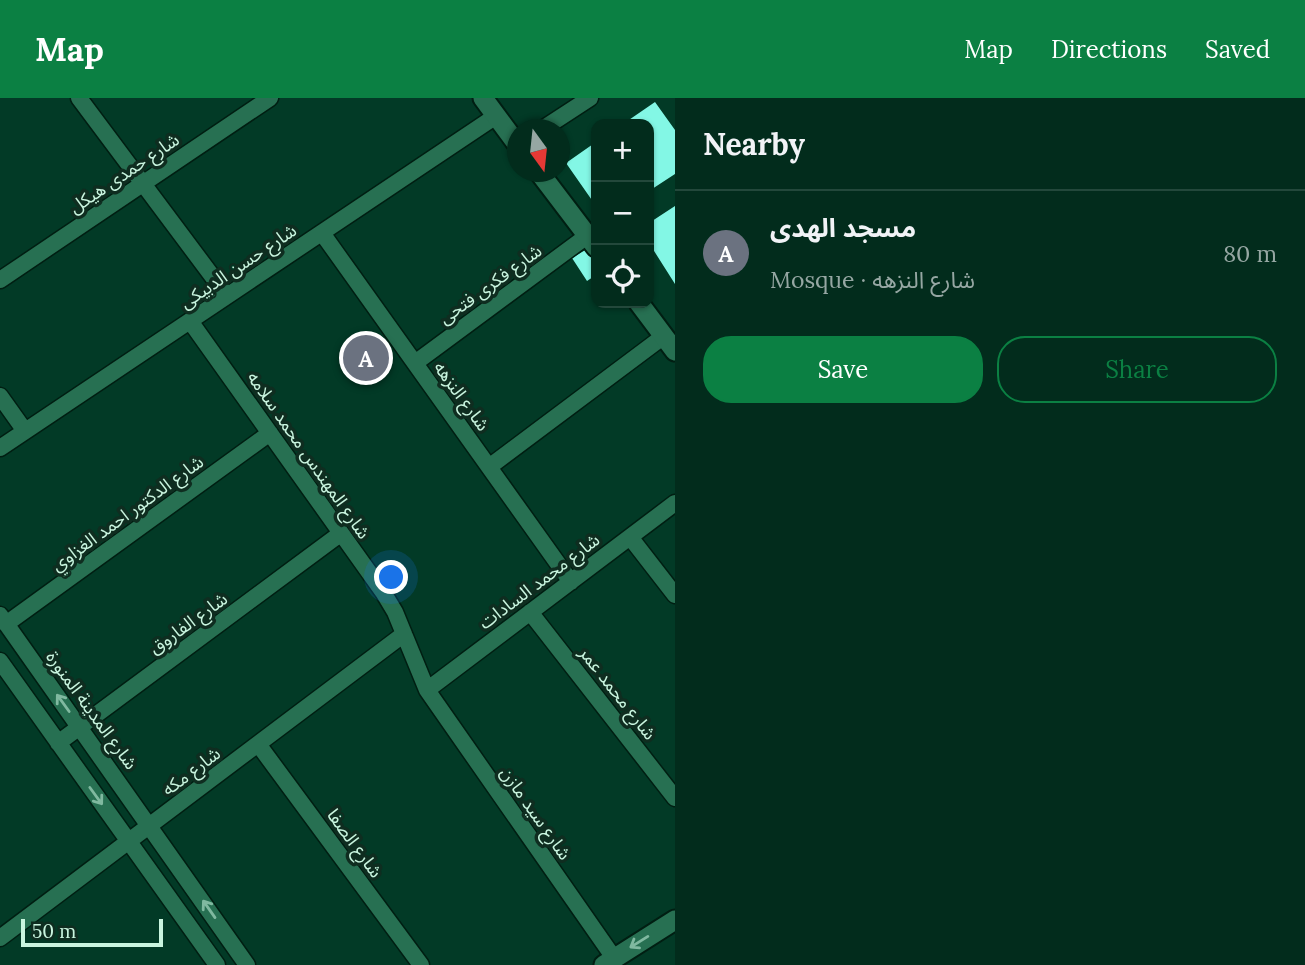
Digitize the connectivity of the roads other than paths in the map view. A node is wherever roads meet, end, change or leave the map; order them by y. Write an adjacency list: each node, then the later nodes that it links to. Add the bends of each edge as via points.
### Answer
1 (79, 98): 9 (street)
2 (270, 98): 9 (street, شارع حمدى هيكل)
3 (483, 98): 5 (street)
4 (590, 98): 6 (street)
5 (496, 116): 7 (street); 10 (street, شارع حسن الدبيكى)
6 (558, 119)
7 (507, 131)
8 (547, 182): 11 (street)
9 (143, 184): 13 (street, شارع حمدى هيكل); 14 (street)
10 (322, 233): 14 (street, شارع حسن الدبيكى); 18 (street, شارع النزهه)
11 (591, 240)
12 (591, 242): 18 (street, شارع فكرى فتحى)
13 (0, 280)
14 (228, 296): 16 (street, شارع حسن الدبيكى)
15 (643, 308): 17 (street)
16 (190, 321): 20 (street, شارع حسن الدبيكى); 21 (street, شارع المهندس محمد سلامه)
17 (669, 343): 23 (street)
18 (415, 363): 23 (street, شارع النزهه)
19 (0, 396): 20 (street)
20 (25, 431): 22 (street, شارع حسن الدبيكى)
21 (270, 433): 25 (street, شارع المهندس محمد سلامه); 30 (street, شارع الدكتور احمد الغزاوي)
22 (0, 448)
23 (489, 467): 27 (street, شارع النزهه)
24 (675, 503): 26 (street, شارع محمد السادات)
25 (340, 534): 31 (street, شارع المهندس محمد سلامه, via 383,592); 34 (street, شارع الفاروق)
26 (630, 537): 27 (street, شارع محمد السادات); 28 (street)
27 (570, 582): 29 (street, شارع محمد السادات)
28 (675, 595)
29 (530, 612): 33 (street, شارع محمد السادات); 37 (street, شارع محمد عمر)
30 (3, 619): 34 (street, شارع المدينة المنورة, one-way to 30)
31 (404, 634): 33 (street, شارع المهندس محمد سلامه); 36 (street, شارع مكه)
32 (0, 661): 35 (street)
33 (427, 690): 43 (street, شارع سيد مازن)
34 (81, 727): 35 (street, شارع الفاروق); 38 (street, شارع المدينة المنورة)
35 (58, 743): 39 (street, one-way to 39)
36 (258, 744): 38 (street, شارع مكه); 46 (street, شارع الصفا)
37 (675, 797)
38 (150, 825): 39 (street, شارع مكه); 45 (street, شارع المدينة المنورة, one-way to 38)
39 (129, 841): 42 (street, شارع مكه); 44 (street)
40 (0, 917): 42 (street)
41 (675, 920): 43 (street, one-way to 43)
42 (5, 934)
43 (609, 962)
44 (213, 963)
45 (247, 965)
46 (421, 965)

